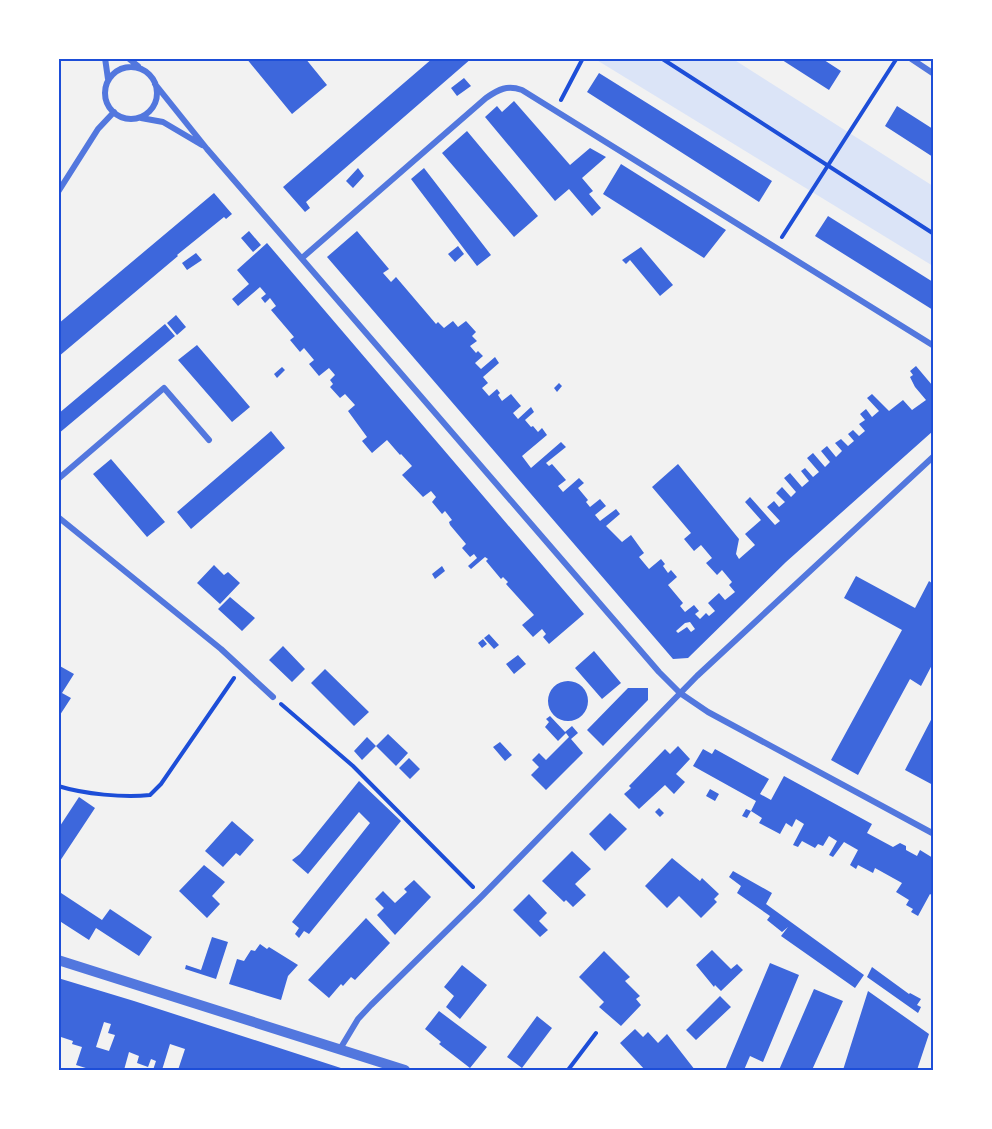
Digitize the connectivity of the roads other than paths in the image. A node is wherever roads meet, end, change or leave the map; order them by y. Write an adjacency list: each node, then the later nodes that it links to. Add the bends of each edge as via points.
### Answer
1 (105, 58): 6 (street)
2 (128, 58): 4 (street)
3 (910, 58): 5 (street)
4 (141, 69): 6 (street, via 124,67); 7 (street)
5 (933, 74)
6 (108, 81): 8 (street, via 105,98)
7 (155, 84): 9 (street, via 154,105); 10 (street)
8 (114, 112): 9 (street, via 125,118); 11 (street, via 98,129)
9 (138, 118): 10 (street, via 163,122)
10 (207, 149): 12 (street)
11 (58, 192)
12 (302, 258): 13 (street, via 486,98 511,86); 18 (street)
13 (933, 346)
14 (209, 440): 16 (street, via 164,388)
15 (933, 456): 18 (street)
16 (58, 479)
17 (58, 517): 19 (street, via 221,649)
18 (680, 693): 20 (street); 22 (street, via 365,1012)
19 (273, 697)
20 (933, 834)
21 (58, 960): 22 (street)
22 (340, 1049): 23 (street)
23 (405, 1071)

